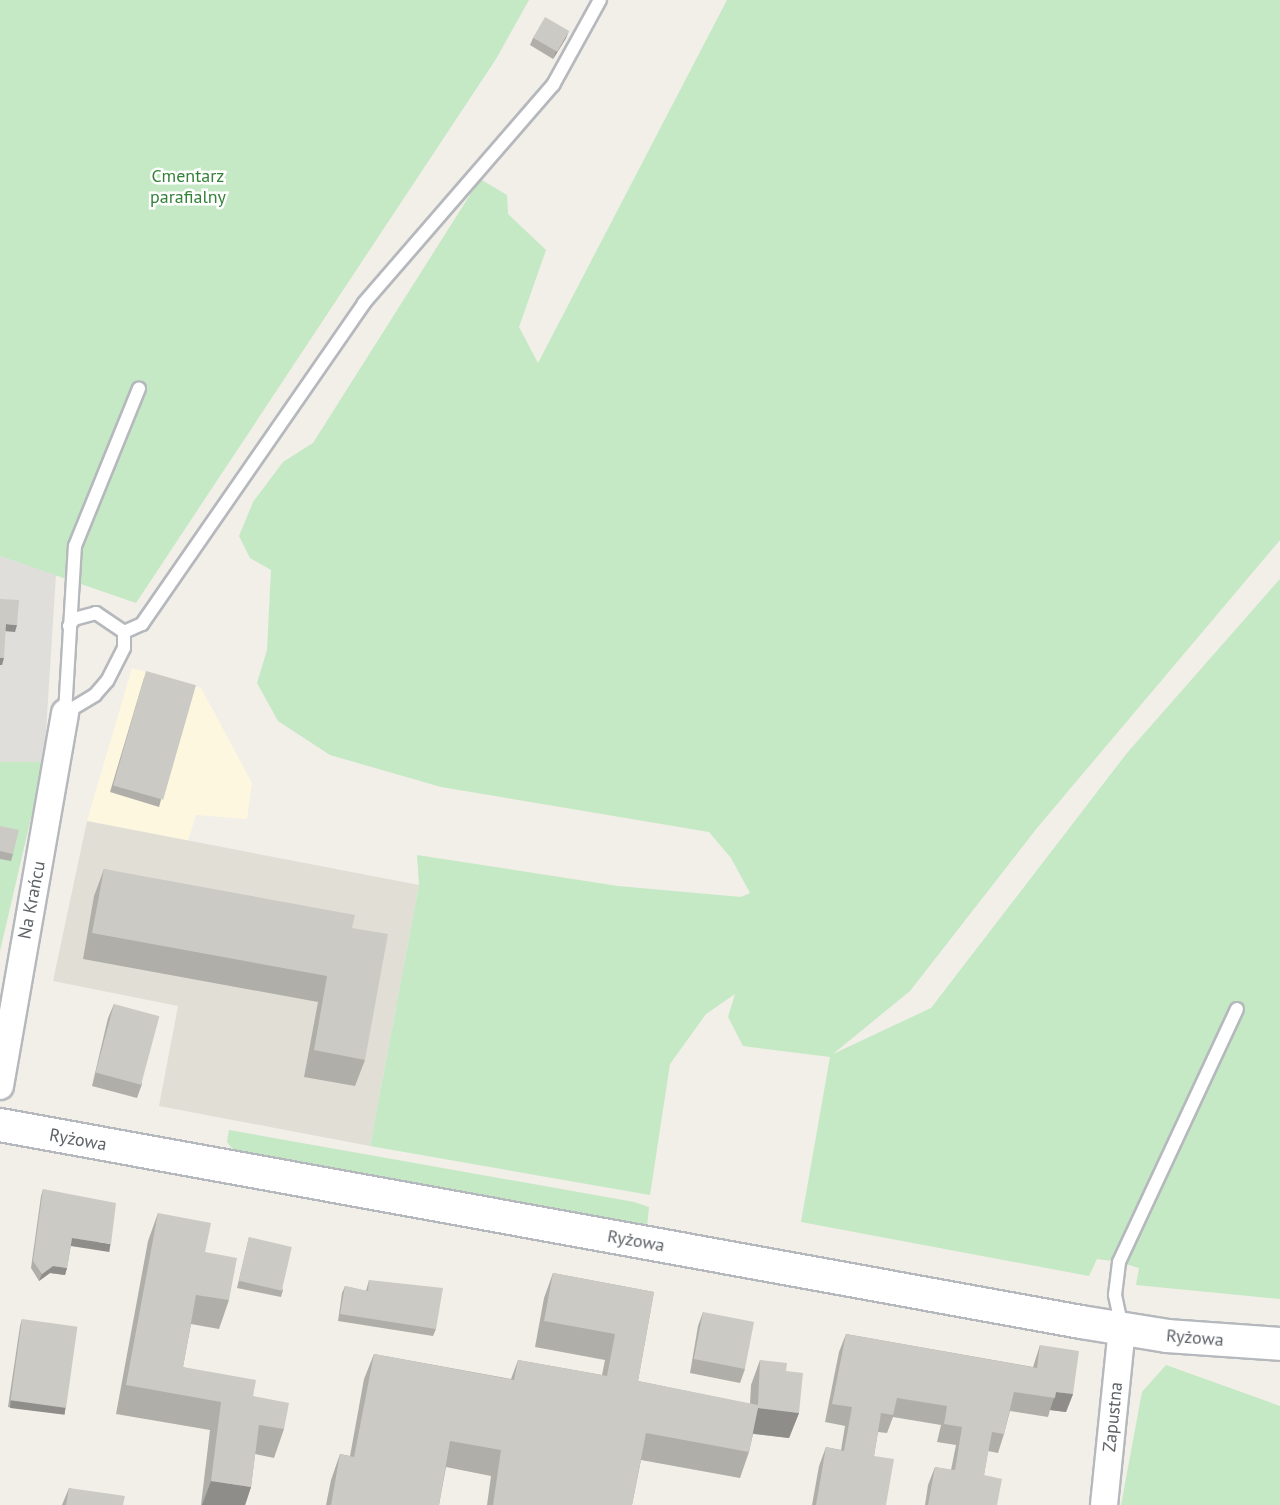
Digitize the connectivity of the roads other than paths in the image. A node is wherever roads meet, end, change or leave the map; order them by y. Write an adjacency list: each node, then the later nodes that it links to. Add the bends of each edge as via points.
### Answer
1 (600, 0): 4 (lane, via 553,85 364,303 146,618)
2 (139, 388): 3 (lane, Na Krańcu, via 75,547)
3 (69, 626): 4 (lane, via 74,619 96,613); 5 (lane, Na Krańcu)
4 (124, 632): 5 (lane, via 124,648 107,681 95,695)
5 (65, 713): 7 (street, Na Krańcu)
6 (1237, 1009): 9 (lane, via 1119,1262 1115,1295)
7 (0, 1086)
8 (0, 1125): 9 (street, Ryżowa)
9 (1122, 1329): 10 (street, Ryżowa); 11 (street, Zapustna)
10 (1278, 1345)
11 (1104, 1505)

